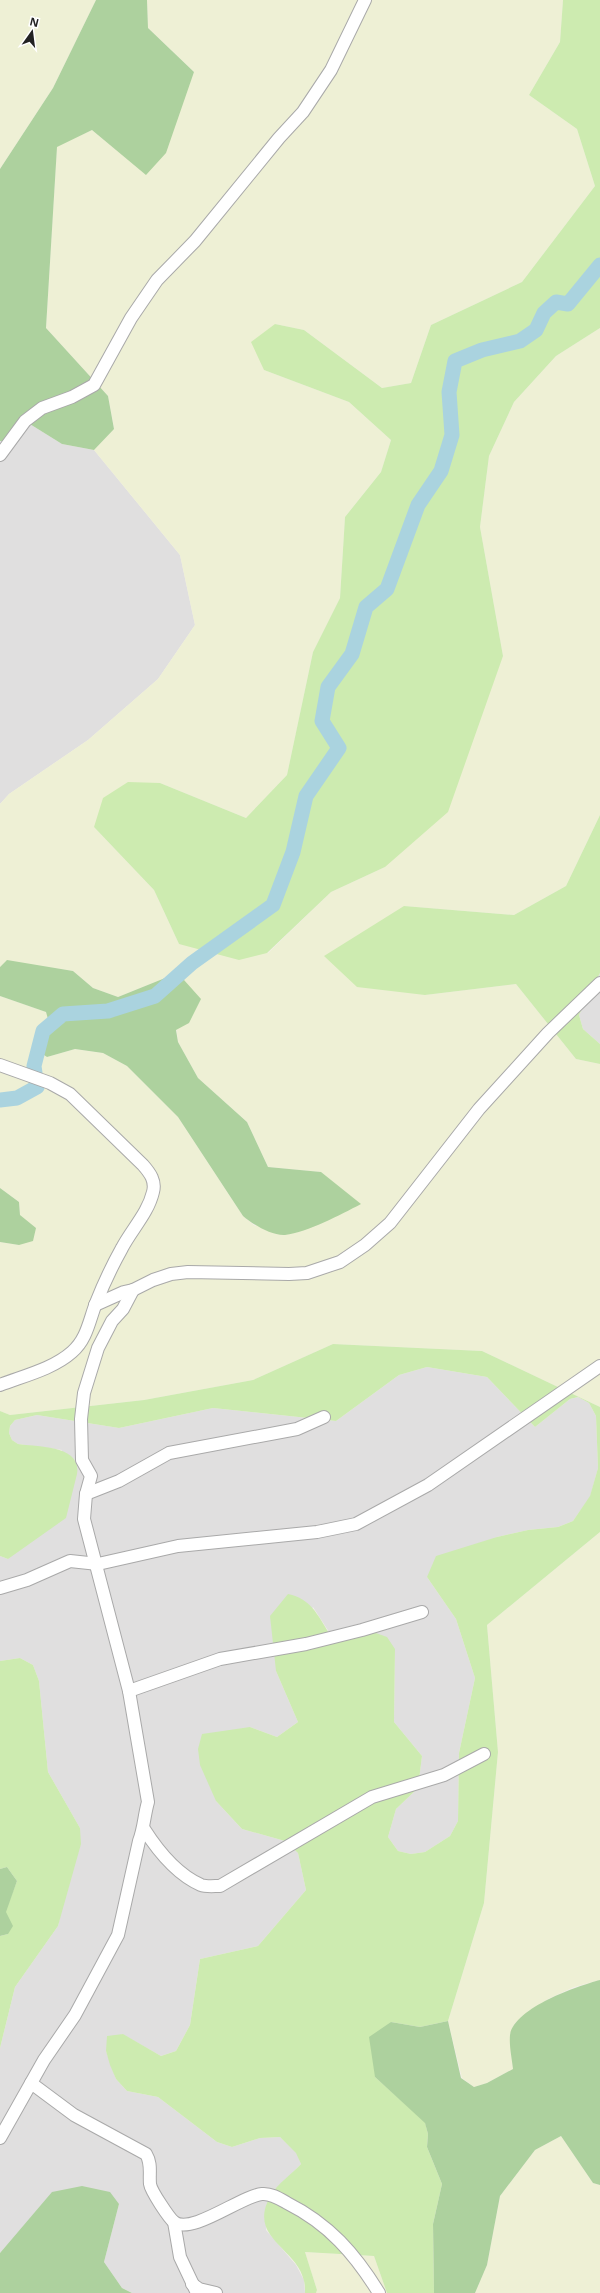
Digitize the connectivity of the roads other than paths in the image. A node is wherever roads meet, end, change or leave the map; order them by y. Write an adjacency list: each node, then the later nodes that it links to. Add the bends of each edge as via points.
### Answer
1 (365, 0): 2 (street, via 331,70 303,112 203,231 157,280 131,318 94,385 72,398 42,408 25,421)
2 (0, 455)
3 (600, 983): 5 (street, via 548,1033 479,1109 390,1223 354,1253 340,1262 307,1272 183,1273 153,1280)
4 (0, 1064): 6 (street, via 50,1083 70,1094 151,1174 154,1191 149,1206 122,1247)
5 (133, 1290): 6 (street); 10 (street, via 98,1348 84,1393 81,1419 82,1460 91,1476)
6 (95, 1305): 8 (street, via 86,1333 73,1351 60,1362)
7 (600, 1366): 11 (street, via 428,1485 356,1524 317,1532 178,1546)
8 (0, 1385)
9 (324, 1417): 10 (street, via 297,1429 169,1452 119,1481)
10 (86, 1494): 11 (street, via 84,1519)
11 (98, 1564): 12 (street, via 70,1561 27,1580); 14 (street)
12 (0, 1588)
13 (422, 1612): 14 (street, via 306,1644 220,1659)
14 (129, 1691): 16 (street, via 148,1802 142,1820)
15 (484, 1754): 16 (street, via 444,1775 372,1797 220,1886 202,1886 181,1871 159,1853)
16 (144, 1829): 17 (street, via 118,1935 75,2015)
17 (31, 2083): 18 (street); 19 (street, via 74,2115 146,2154 150,2163 152,2190)
18 (0, 2138)
19 (174, 2222): 20 (street, via 180,2257); 22 (street, via 195,2223 246,2199 262,2194 271,2195 301,2210 335,2235 363,2268)
20 (194, 2288): 21 (street)
21 (216, 2293)
22 (379, 2293)

